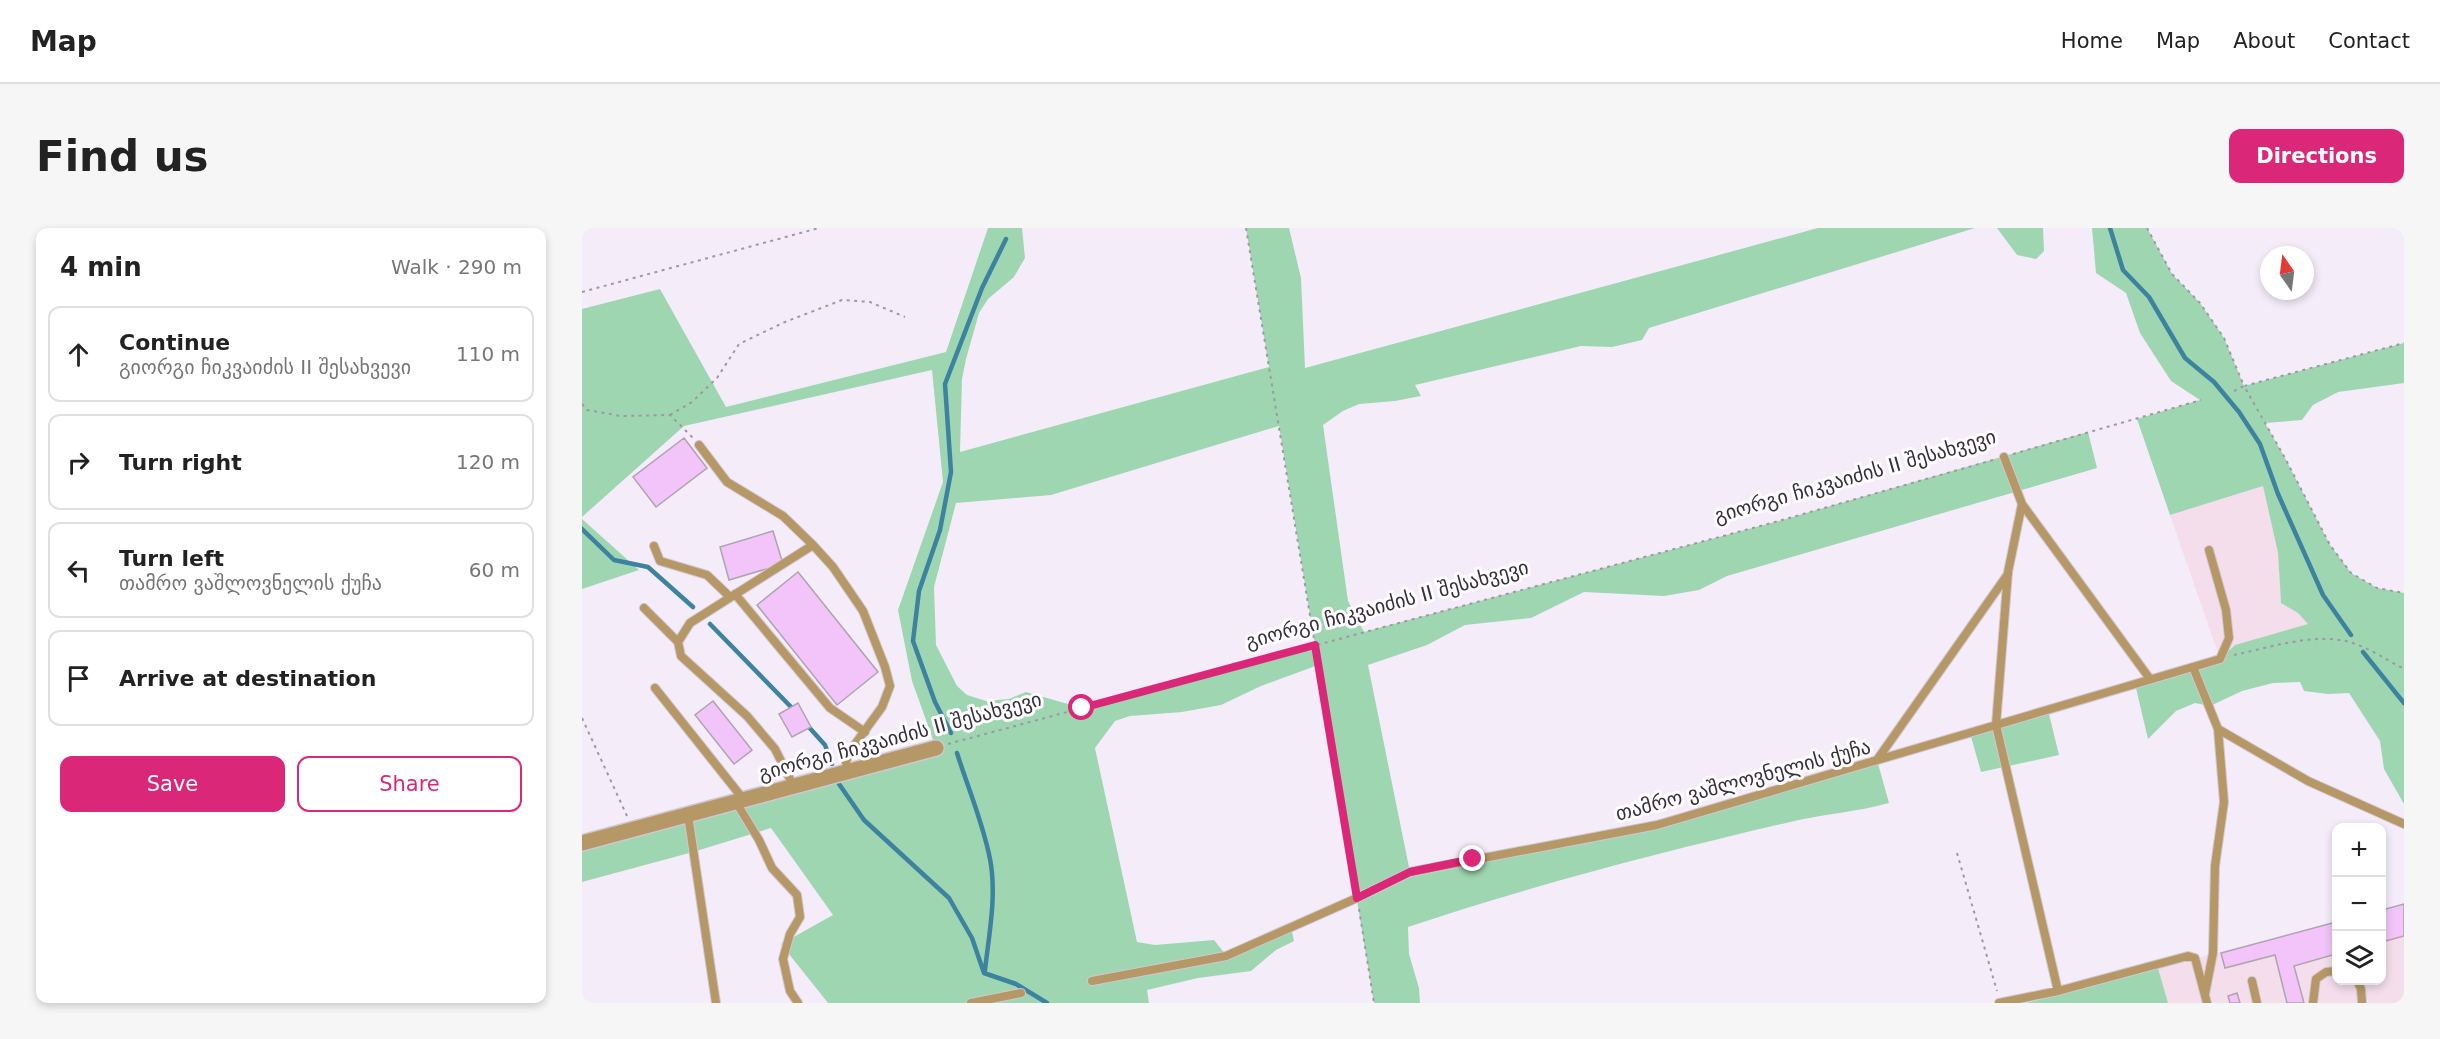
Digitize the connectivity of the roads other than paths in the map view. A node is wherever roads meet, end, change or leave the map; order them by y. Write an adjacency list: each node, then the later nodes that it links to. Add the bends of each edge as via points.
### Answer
1 (699, 445): 4 (lane, via 727,482 783,516)
2 (2004, 457): 3 (lane)
3 (2022, 504): 7 (lane); 12 (lane)
4 (813, 545): 8 (lane); 16 (lane, via 862,610 885,667 890,686)
5 (654, 546): 8 (lane, via 660,561 706,575)
6 (2209, 550): 11 (lane, თამრო ვაშლოვნელის ქუჩა, via 2226,610 2229,638 2220,659)
7 (2008, 572): 14 (lane); 18 (lane)
8 (733, 596): 10 (lane, via 690,622); 16 (lane, via 830,708)
9 (644, 608): 10 (lane)
10 (678, 642): 20 (lane, via 681,656 747,716 775,749)
11 (2193, 666): 12 (lane, თამრო ვაშლოვნელის ქუჩა); 15 (lane)
12 (2150, 680): 14 (lane, თამრო ვაშლოვნელის ქუჩა)
13 (656, 688): 21 (lane)
14 (1996, 725): 18 (lane, თამრო ვაშლოვნელის ქუჩა); 29 (lane)
15 (2218, 729): 23 (lane, via 2308,781); 31 (lane, via 2224,802 2216,866 2213,953)
16 (865, 732): 19 (lane, via 850,751)
17 (936, 748): 19 (street, გიორგი ჩიკვაიძის II შესახვევი)
18 (1876, 760): 26 (lane, თამრო ვაშლოვნელის ქუჩა, via 1657,825 1410,872 1226,956)
19 (848, 772): 20 (street, გიორგი ჩიკვაიძის II შესახვევი)
20 (794, 787): 21 (street, გიორგი ჩიკვაიძის II შესახვევი)
21 (740, 801): 22 (street, გიორგი ჩიკვაიძის II შესახვევი); 33 (lane, via 772,868 797,895 800,917 783,959 790,991)
22 (688, 815): 24 (street, გიორგი ჩიკვაიძის II შესახვევი); 32 (lane)
23 (2404, 824)
24 (582, 843)
25 (2332, 971): 38 (lane, via 2316,979)
26 (1092, 981)
27 (2252, 981): 37 (lane)
28 (2358, 985): 39 (lane)
29 (2058, 991): 31 (lane, via 2188,956 2195,958); 35 (lane)
30 (1021, 993): 34 (lane)
31 (2205, 994): 36 (lane)
32 (716, 1003)
33 (798, 1003)
34 (970, 1003)
35 (1999, 1003)
36 (2207, 1003)
37 (2257, 1003)
38 (2313, 1003)
39 (2362, 1003)

